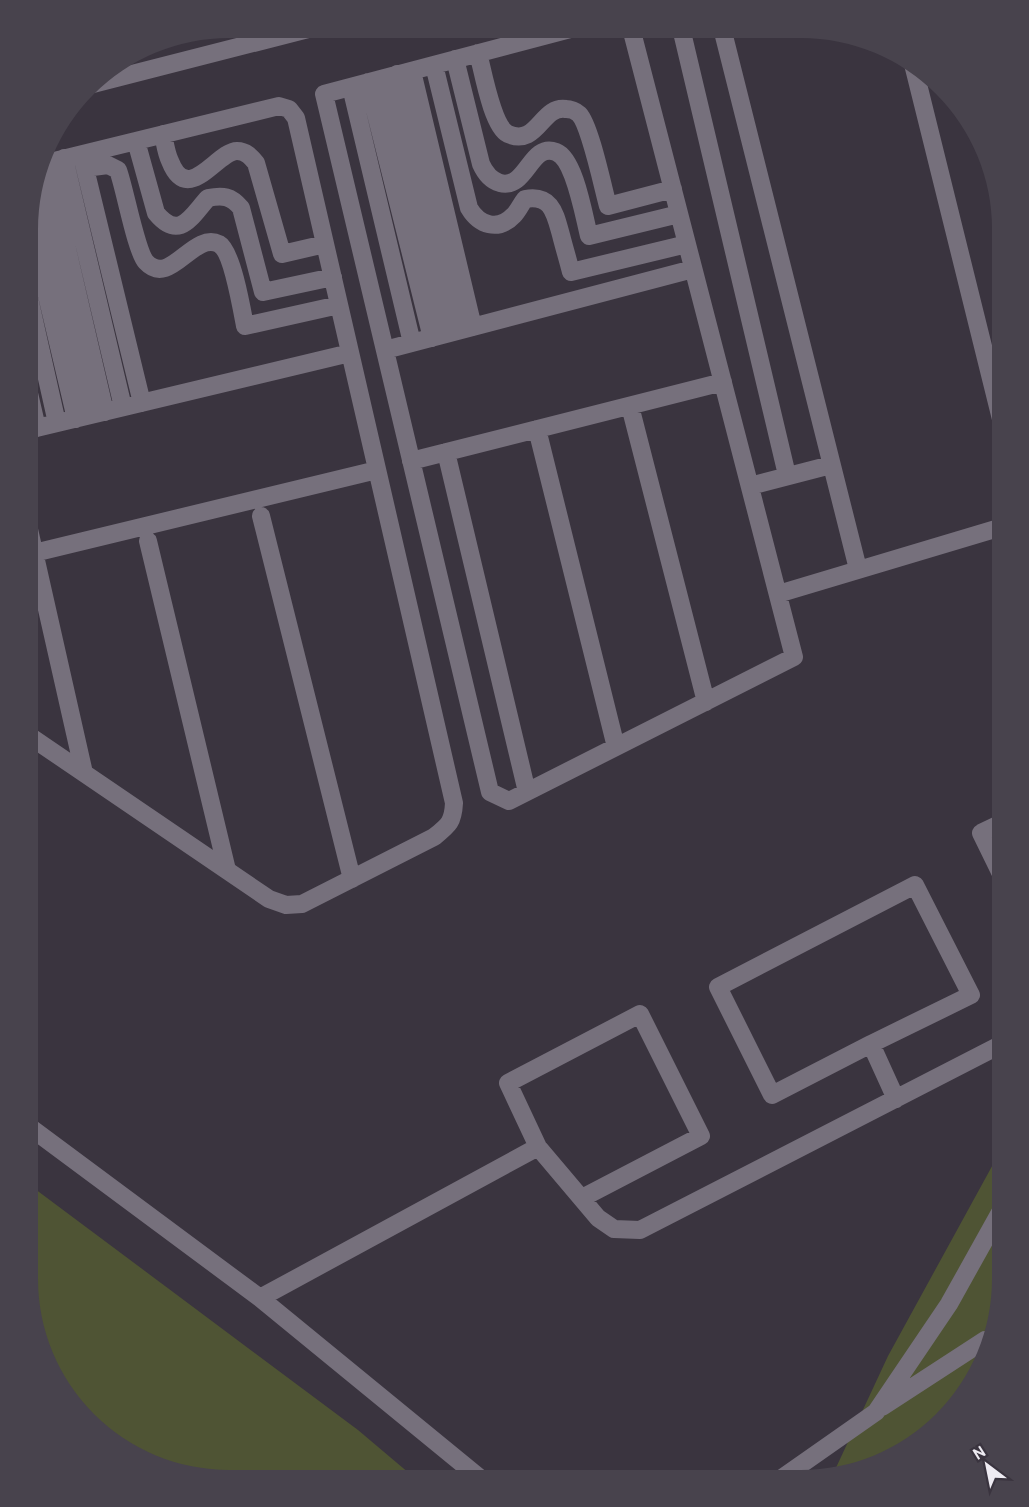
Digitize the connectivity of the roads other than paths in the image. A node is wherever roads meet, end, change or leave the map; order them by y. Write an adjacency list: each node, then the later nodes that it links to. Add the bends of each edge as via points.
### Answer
1 (277, 37): 11 (street)
2 (539, 37): 6 (street)
3 (633, 37): 15 (street)
4 (683, 37): 41 (street)
5 (724, 37): 39 (street)
6 (478, 53): 7 (street); 15 (street, via 495,116 509,134 533,132 557,108 578,113 586,126 608,206)
7 (455, 59): 8 (street); 17 (street, via 486,175 508,184 519,180 544,152 555,152 566,159 571,170 589,236)
8 (434, 65): 10 (street); 20 (street, via 469,208 483,224 506,221 525,199 545,201 554,210 571,272)
9 (916, 76): 30 (street)
10 (383, 79): 24 (street); 24 (street); 26 (street); 27 (street, via 324,94)
11 (109, 80)
12 (163, 134): 13 (street); 19 (street, via 279,106 289,109 296,118); 19 (street, via 170,162 185,179 205,173 226,154 248,153 256,163 282,254)
13 (136, 141): 14 (street); 22 (street, via 156,213 164,222 176,226 188,222 208,198 233,199 241,208 263,292)
14 (64, 161): 23 (street, via 108,165 118,170 139,247 145,261 153,267 163,269 198,245 219,243 229,260 246,326); 31 (street); 33 (street)
15 (673, 189): 17 (street)
16 (40, 197): 33 (street)
17 (679, 214): 20 (street)
18 (37, 241): 33 (street)
19 (325, 244): 22 (street)
20 (687, 244): 21 (street)
21 (693, 269): 24 (street); 29 (street)
22 (333, 277): 23 (street)
23 (339, 305): 28 (street)
24 (452, 332): 26 (street)
25 (37, 334): 34 (street)
26 (412, 343): 27 (street)
27 (385, 350): 38 (street)
28 (350, 353): 31 (street); 40 (street)
29 (723, 382): 32 (street); 42 (street)
30 (992, 382)
31 (142, 403): 33 (street)
32 (630, 406): 36 (street); 50 (street)
33 (98, 413): 34 (street)
34 (57, 423): 35 (street)
35 (37, 428)
36 (537, 429): 37 (street); 52 (street)
37 (446, 452): 38 (street); 54 (street)
38 (411, 461): 54 (street, via 490,792 508,801)
39 (831, 465): 41 (street); 48 (street)
40 (377, 470): 46 (street); 58 (street, via 454,803 453,817 434,837)
41 (787, 475): 42 (street)
42 (750, 486): 49 (street)
43 (261, 516): 58 (street)
44 (992, 530): 48 (street)
45 (148, 541): 57 (street)
46 (37, 552)
47 (37, 566): 53 (street)
48 (858, 569): 49 (street)
49 (778, 594): 50 (street, via 794,657)
50 (706, 702): 52 (street)
51 (37, 741): 53 (street)
52 (616, 747): 54 (street)
53 (84, 773): 57 (street)
54 (527, 792)
55 (991, 828): 56 (street, via 981,833)
56 (991, 854)
57 (227, 870): 58 (street, via 269,899 286,905 302,904)
58 (352, 879)
59 (871, 1044): 59 (street, via 971,995 915,885 718,987 772,1095); 61 (street)
60 (991, 1049): 61 (street)
61 (896, 1098): 64 (street, via 640,1230 614,1229 598,1218)
62 (37, 1132): 66 (street)
63 (538, 1147): 64 (street); 64 (street, via 508,1083 640,1014 700,1136); 66 (street)
64 (582, 1198)
65 (991, 1229): 68 (street, via 949,1304)
66 (260, 1298): 69 (street)
67 (979, 1345): 68 (street)
68 (876, 1412): 70 (street)
69 (469, 1470)
70 (793, 1470)

